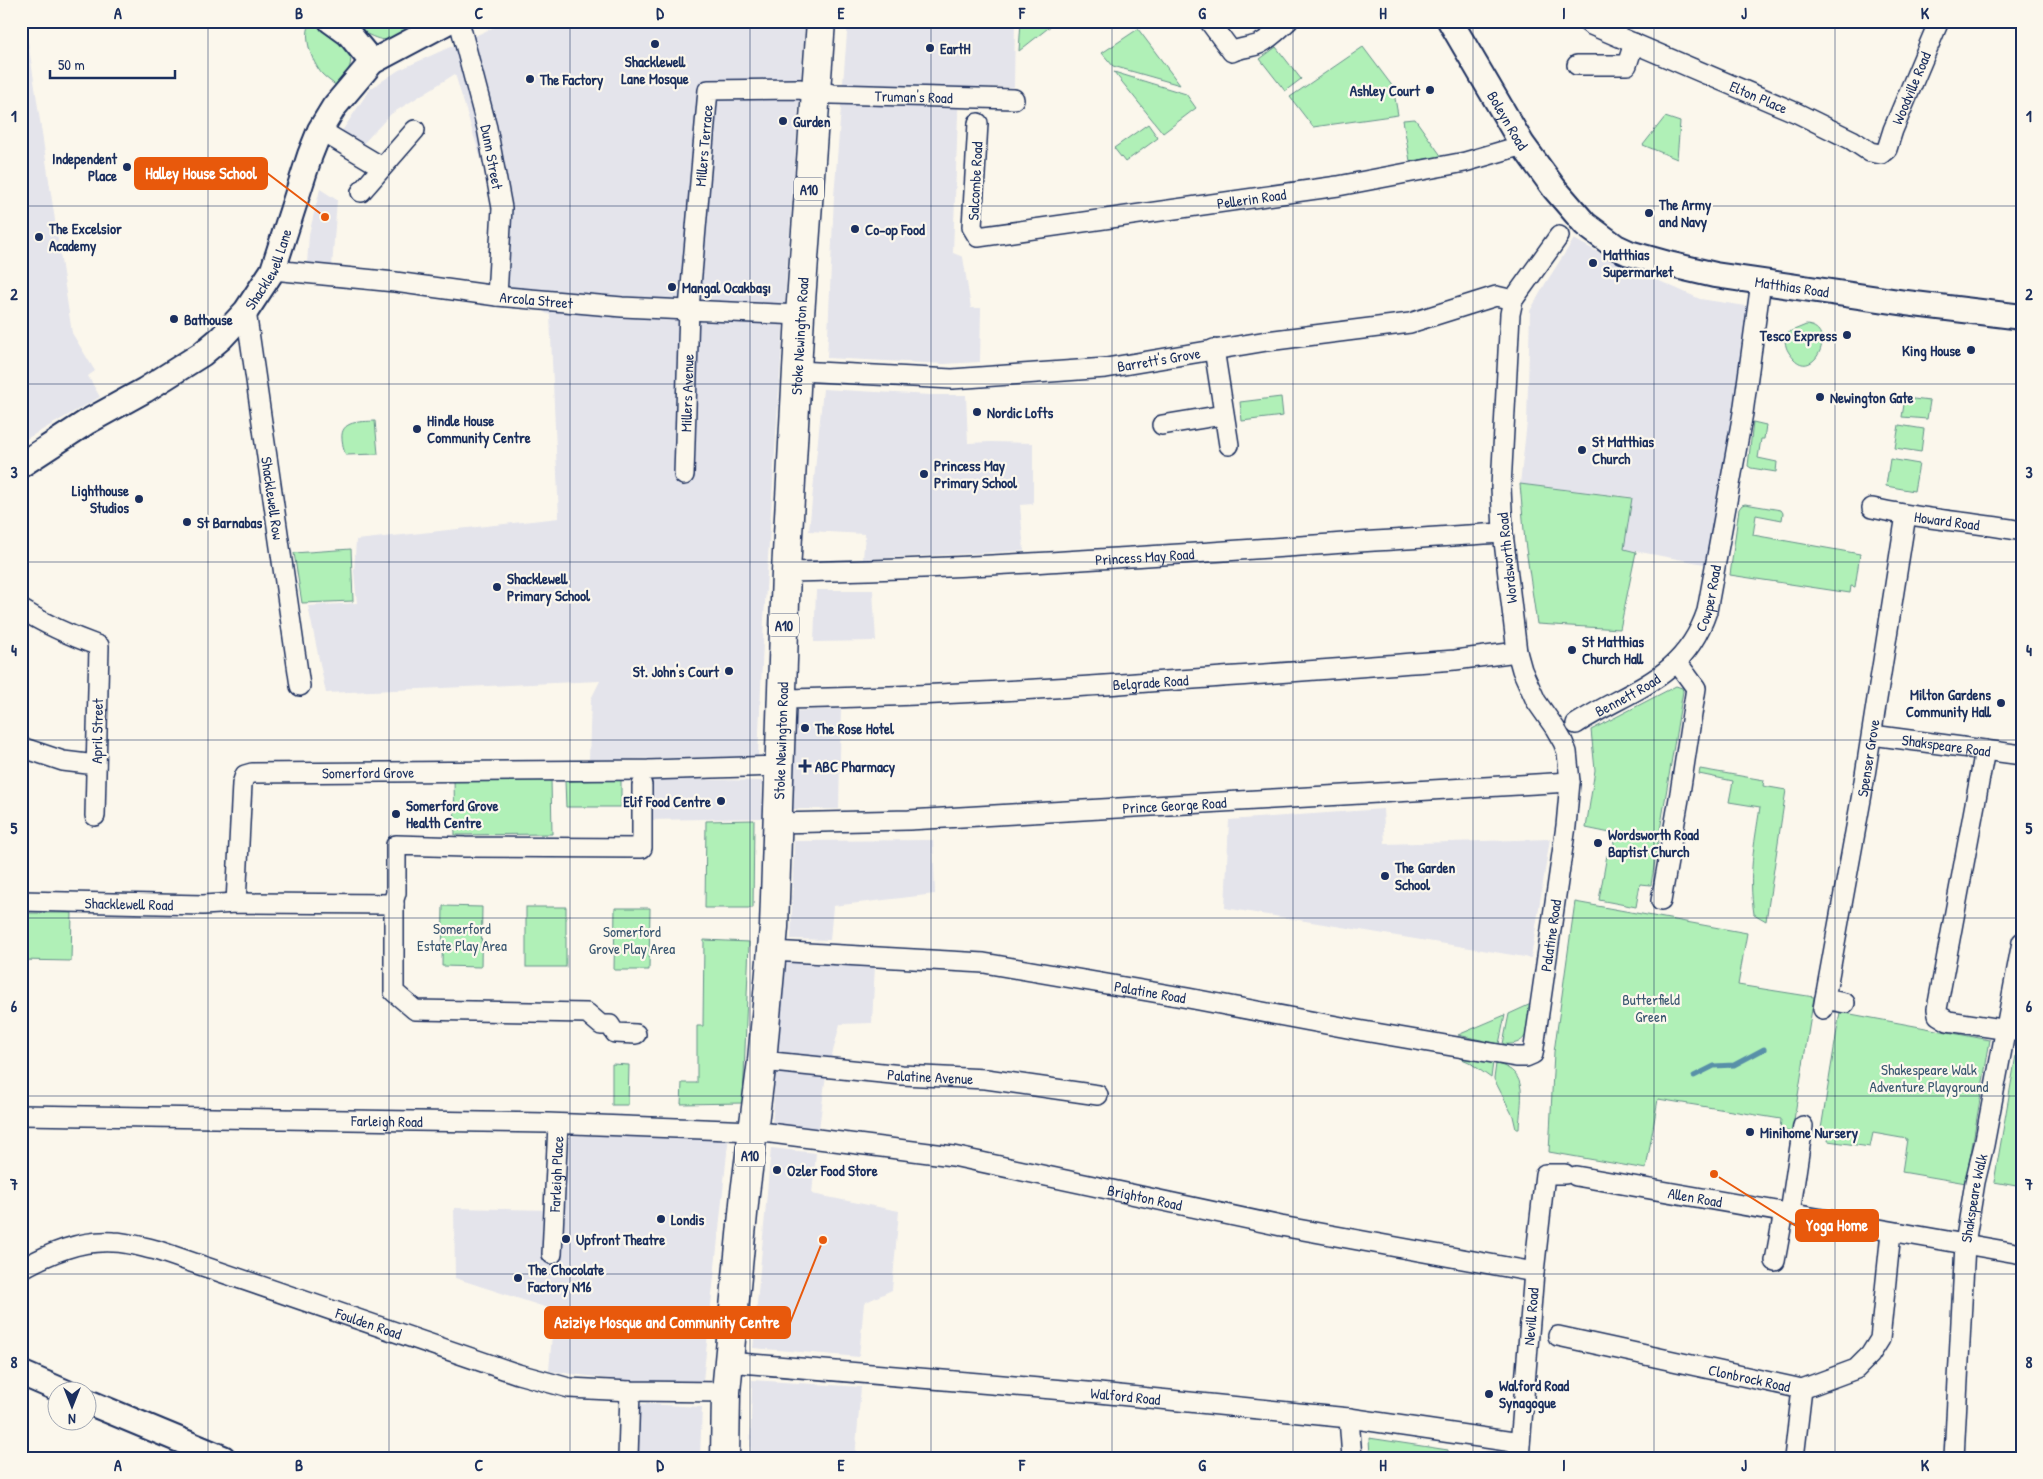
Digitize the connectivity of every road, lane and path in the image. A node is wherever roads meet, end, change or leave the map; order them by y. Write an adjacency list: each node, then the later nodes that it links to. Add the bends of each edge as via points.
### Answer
1 (331, 21): 11 (street, via 349,34)
2 (449, 21): 11 (street, Shacklewell Lane)
3 (459, 21): 27 (street, Dunn Street, via 487,128 502,208)
4 (821, 21): 13 (highway, Stoke Newington Road / A10)
5 (1209, 21): 6 (street, via 1232,52 1263,42)
6 (1288, 21)
7 (1450, 21): 18 (street, Boleyn Road)
8 (1586, 21): 10 (street, Elton Place)
9 (1937, 22): 19 (street, Woodville Road, via 1887,149)
10 (1634, 43): 12 (street, via 1627,64); 19 (street, Elton Place, via 1797,113 1870,152)
11 (372, 62): 16 (street, Shacklewell Lane, via 334,107)
12 (1576, 65)
13 (816, 92): 15 (street, Truman's Road); 29 (street, Millers Terrace, via 799,88 708,90); 31 (highway, Stoke Newington Road / A10)
14 (1014, 99): 15 (street, Truman's Road)
15 (978, 111): 24 (street, Salcombe Road, via 972,228)
16 (320, 130): 20 (street); 25 (street, Shacklewell Lane)
17 (415, 130): 20 (street)
18 (1522, 144): 22 (street, Boleyn Road); 24 (street, Pellerin Road, via 1464,162 1338,186)
19 (1881, 154)
20 (382, 167): 21 (street)
21 (362, 192)
22 (1576, 214): 26 (street, Matthias Road, via 1604,240 1629,253 1707,274)
23 (1559, 236): 28 (street, Wordsworth Road)
24 (978, 237)
25 (273, 270): 27 (street, Arcola Street); 30 (street, Shacklewell Lane)
26 (1760, 282): 32 (street, Matthias Road); 47 (street, Cowper Road, via 1744,408 1707,611 1695,638)
27 (497, 296): 29 (street, Arcola Street, via 622,307)
28 (1513, 300): 33 (street, Barrett's Grove, via 1496,296 1410,323); 43 (street, Wordsworth Road, via 1501,478)
29 (689, 309): 31 (street, Arcola Street); 39 (street, Millers Avenue)
30 (246, 311): 38 (street, Shacklewell Lane, via 202,354); 48 (street, Shacklewell Row)
31 (800, 315): 34 (highway, Stoke Newington Road / A10)
32 (2022, 317)
33 (1214, 349): 34 (street, Barrett's Grove, via 1106,368 952,379); 35 (street)
34 (798, 371): 44 (highway, Stoke Newington Road / A10)
35 (1224, 415): 36 (street); 37 (street)
36 (1162, 425)
37 (1229, 444)
38 (21, 465)
39 (684, 475)
40 (1872, 508): 41 (street, Howard Road)
41 (1906, 515): 42 (street, Howard Road); 51 (street, Spenser Grove)
42 (2022, 531)
43 (1503, 533): 44 (street, Princess May Road, via 1009,564); 46 (street, Wordsworth Road)
44 (786, 572): 49 (highway, Stoke Newington Road / A10)
45 (21, 609): 55 (street, April Street, via 74,638 99,646)
46 (1517, 652): 49 (street, Belgrade Road, via 1455,660 1041,689); 57 (street, Wordsworth Road, via 1536,702 1563,742)
47 (1676, 662): 50 (street, Bennett Road, via 1657,679); 63 (street, via 1696,688)
48 (300, 686)
49 (782, 699): 56 (highway, Stoke Newington Road / A10)
50 (1576, 724)
51 (1872, 735): 53 (street, Shakspeare Road); 68 (street, Spenser Grove, via 1824,1004)
52 (21, 747): 55 (street, via 62,761)
53 (1985, 750): 54 (street, Shakspeare Road); 69 (street, via 1937,1009 1938,1015 1948,1021)
54 (2022, 755)
55 (96, 765): 59 (street, April Street)
56 (778, 766): 60 (highway, Stoke Newington Road / A10); 64 (street, Somerford Grove, via 252,773 245,775 242,784)
57 (1570, 782): 60 (street, Prince George Road, via 929,819); 61 (street, Wordsworth Road)
58 (642, 785): 65 (street, via 642,848 396,845)
59 (95, 816)
60 (777, 823): 67 (highway, Stoke Newington Road / A10)
61 (1558, 882): 67 (street, Palatine Road, via 1530,1053 1516,1057 992,964)
62 (21, 901): 64 (street, Shacklewell Road)
63 (1661, 901)
64 (236, 903): 65 (street)
65 (394, 904): 70 (street, via 394,992 414,1010 587,1013 601,1025 610,1025 615,1034)
66 (2022, 942): 69 (street, Shakspeare Walk)
67 (772, 951): 71 (highway, Stoke Newington Road / A10)
68 (1845, 1003)
69 (2014, 1031): 80 (street, Shakspeare Walk, via 1975,1182)
70 (636, 1034)
71 (762, 1061): 72 (street, Palatine Avenue, via 986,1080); 76 (highway, Stoke Newington Road / A10)
72 (1098, 1095)
73 (21, 1115): 74 (street, Farleigh Road)
74 (558, 1124): 76 (street, Farleigh Road); 81 (street, Farleigh Place)
75 (1803, 1126): 78 (street)
76 (754, 1131): 85 (street, Brighton Road, via 953,1156 1281,1226); 87 (highway, Stoke Newington Road / A10)
77 (1545, 1174): 78 (street, Allen Road, via 1571,1175); 85 (street, Nevill Road)
78 (1787, 1213): 79 (street, Allen Road); 83 (street)
79 (1891, 1232): 80 (street, Allen Road); 90 (street, Clonbrock Road, via 1880,1339 1856,1369)
80 (1966, 1244): 82 (street, Allen Road); 101 (street, Shakspeare Walk)
81 (552, 1254)
82 (2022, 1254)
83 (1775, 1261)
84 (21, 1269): 91 (street, Foulden Road, via 78,1244 114,1242 156,1250 518,1374 569,1388)
85 (1534, 1272): 95 (street, Nevill Road)
86 (1558, 1336): 90 (street, Clonbrock Road)
87 (728, 1362): 92 (highway, Stoke Newington Road / A10); 94 (street, Walford Road, via 1100,1393)
88 (21, 1373): 89 (street)
89 (48, 1385)
90 (1802, 1389): 100 (street)
91 (630, 1391): 92 (street, Foulden Road); 97 (street)
92 (726, 1392): 98 (highway, Stoke Newington Road / A10)
93 (98, 1406): 96 (street)
94 (1348, 1418): 95 (street, Walford Road); 99 (street)
95 (1520, 1450)
96 (223, 1458)
97 (628, 1458)
98 (725, 1458)
99 (1352, 1458)
100 (1794, 1458)
101 (1954, 1458)

